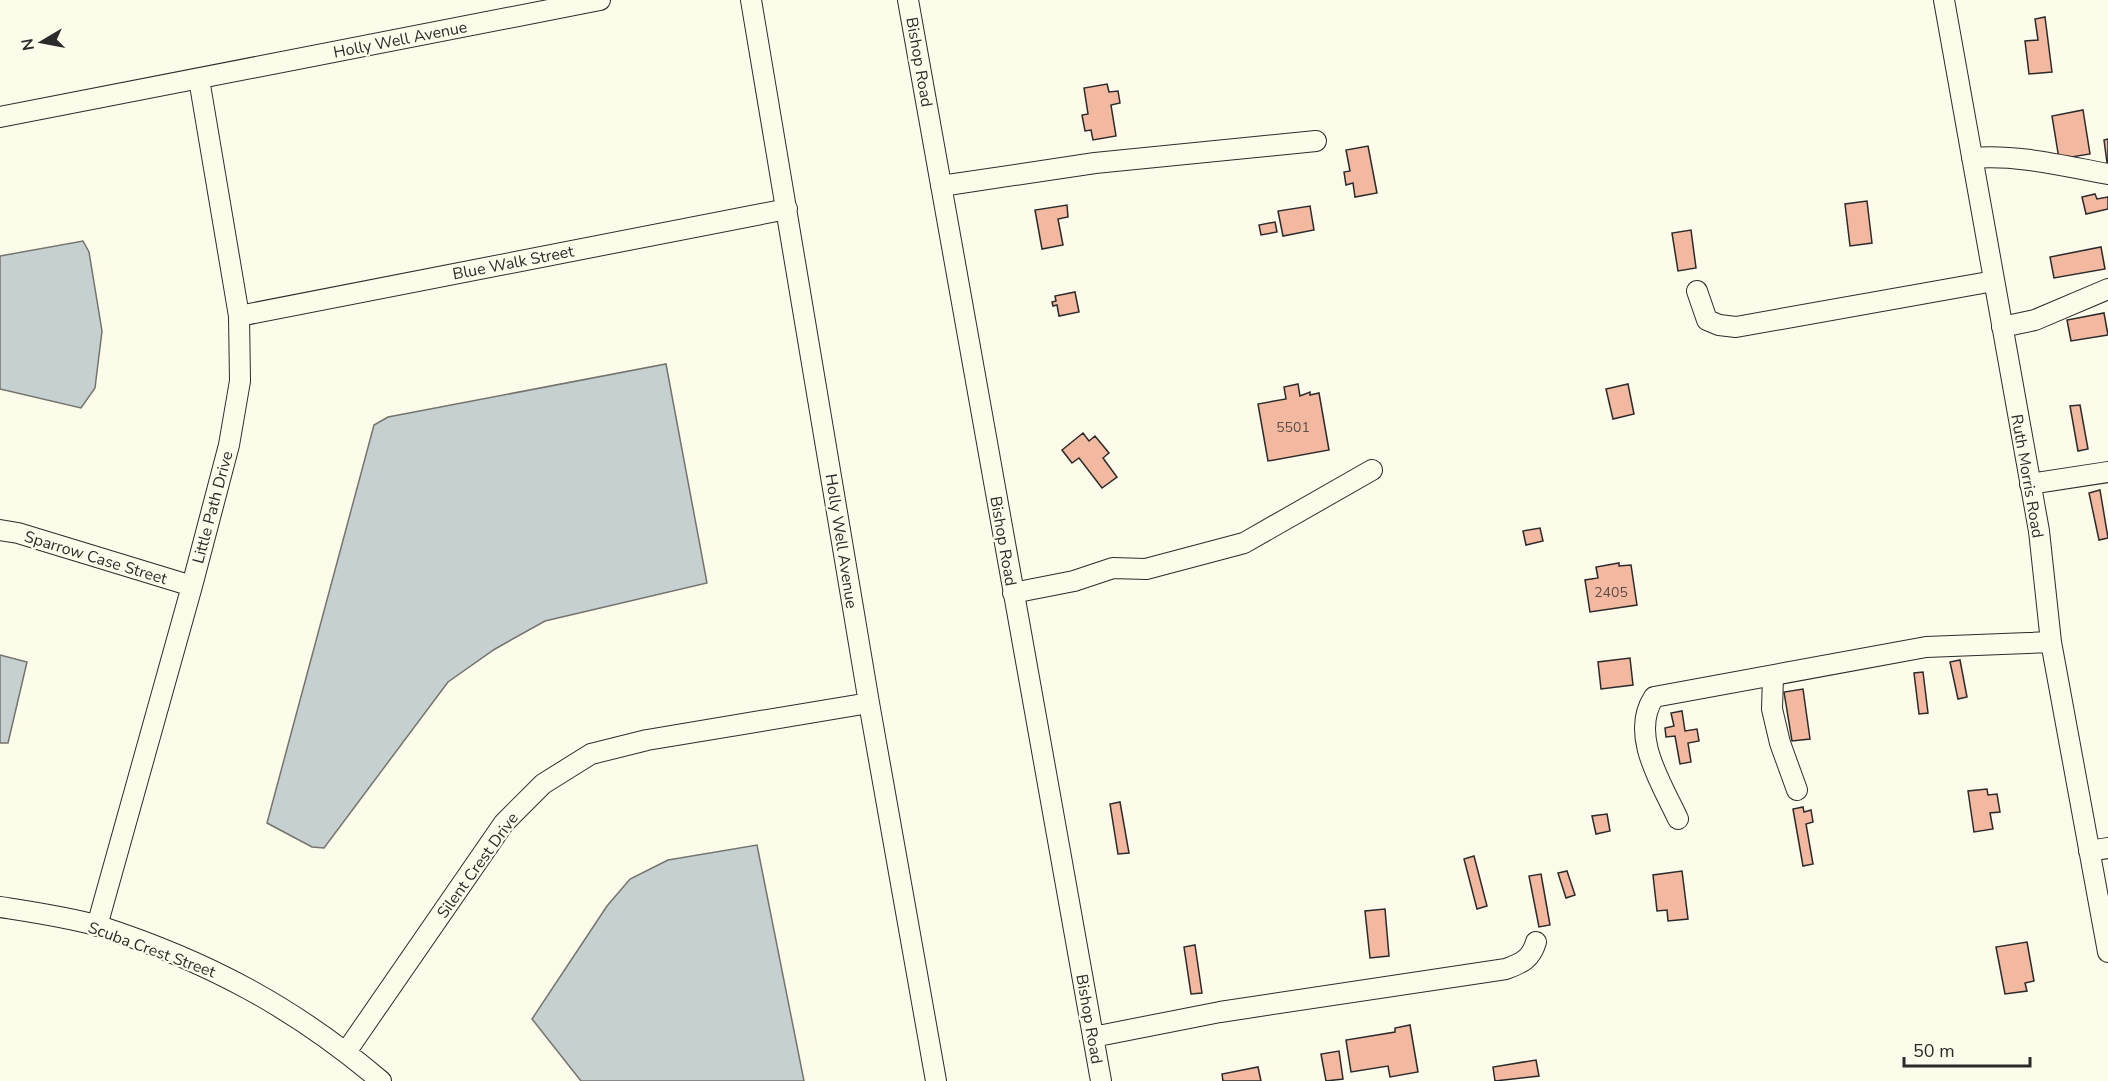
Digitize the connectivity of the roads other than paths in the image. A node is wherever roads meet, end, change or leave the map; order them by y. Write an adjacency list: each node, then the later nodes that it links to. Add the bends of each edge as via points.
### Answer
1 (600, 0): 5 (street, Holly Well Avenue)
2 (751, 0): 11 (street, Holly Well Avenue)
3 (908, 0): 10 (street, Bishop Road)
4 (1944, 0): 8 (street, Ruth Morris Road)
5 (199, 79): 6 (street, Holly Well Avenue); 15 (street, Little Path Drive)
6 (0, 117)
7 (1316, 141): 10 (street, via 1095,163)
8 (1972, 158): 9 (street, via 1990,156); 12 (street, Ruth Morris Road)
9 (2108, 174)
10 (941, 186): 22 (street, Bishop Road)
11 (787, 209): 15 (street, Blue Walk Street); 25 (street, Holly Well Avenue)
12 (1994, 281): 14 (street, via 1736,327 1707,320); 16 (street, Ruth Morris Road)
13 (2108, 289): 16 (street, via 2035,320)
14 (1697, 291)
15 (239, 316): 21 (street, Little Path Drive, via 240,381 229,445)
16 (2002, 327): 19 (street, Ruth Morris Road)
17 (1372, 470): 22 (street, via 1244,543 1146,569 1113,568 1074,581)
18 (2108, 472): 19 (street)
19 (2030, 484): 23 (street, Ruth Morris Road)
20 (0, 530): 21 (street, Sparrow Case Street)
21 (192, 586): 30 (street, Little Path Drive)
22 (1013, 593): 33 (street, Bishop Road)
23 (2051, 642): 24 (street, via 1926,647); 28 (street, Ruth Morris Road)
24 (1773, 678): 26 (street, via 1772,709); 27 (street, via 1654,697 1643,728 1652,761)
25 (869, 703): 34 (street, Silent Crest Drive, via 647,740 591,754 543,784 504,823); 36 (street, Holly Well Avenue)
26 (1797, 790)
27 (1678, 819)
28 (2098, 850): 32 (street, Ruth Morris Road)
29 (0, 907): 30 (street, Scuba Crest Street)
30 (97, 926): 34 (street, Scuba Crest Street, via 201,964 272,1000)
31 (1536, 942): 33 (street, via 1532,955 1506,969 1220,1012)
32 (2108, 952)
33 (1093, 1037): 37 (street, Bishop Road)
34 (346, 1052): 35 (street, Scuba Crest Street)
35 (381, 1081)
36 (936, 1081)
37 (1101, 1081)

